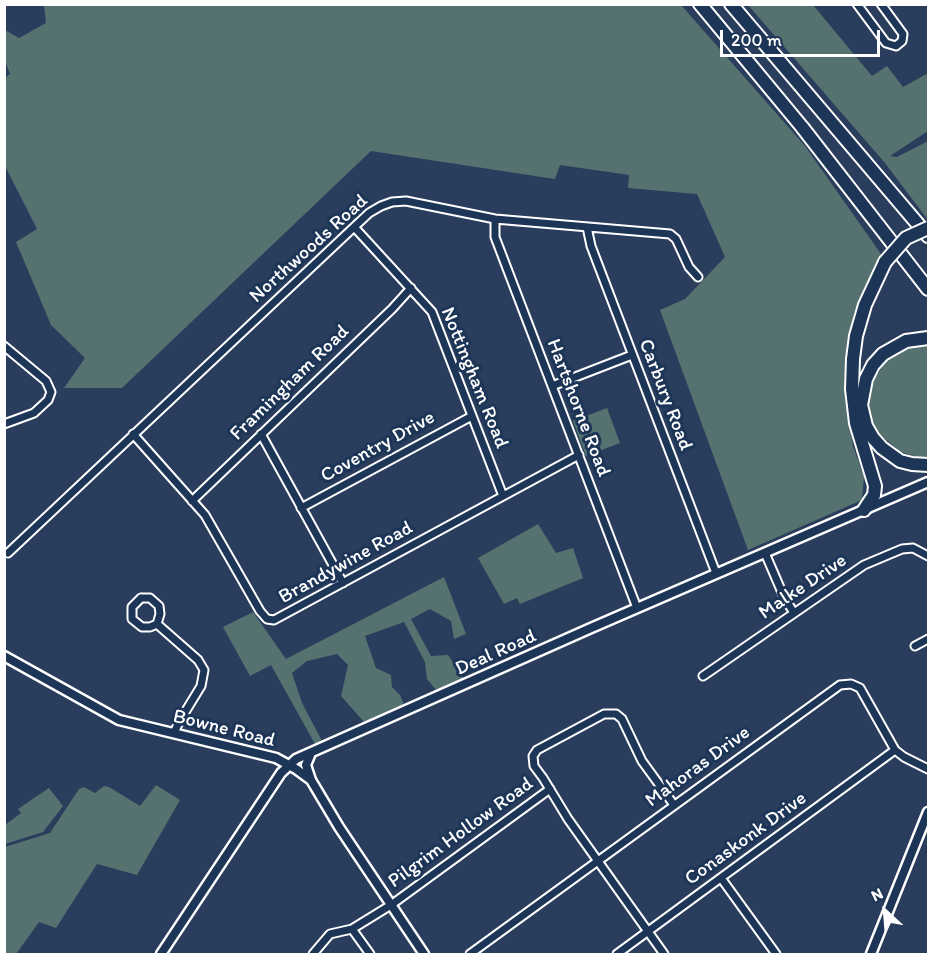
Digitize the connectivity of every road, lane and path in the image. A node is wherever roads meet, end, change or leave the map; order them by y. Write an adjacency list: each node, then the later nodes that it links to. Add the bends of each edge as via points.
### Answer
1 (700, 4): 12 (highway)
2 (731, 4): 9 (highway)
3 (856, 4): 4 (street, via 886,43 896,46 903,34)
4 (881, 4)
5 (495, 219): 6 (street, Northwoods Road); 7 (street, Northwoods Road, via 399,201 375,209); 16 (street, Hartshorne Road, via 495,237)
6 (587, 227): 10 (street, Northwoods Road, via 670,234); 15 (street, Carbury Road)
7 (355, 228): 11 (street, Nottingham Road); 19 (street, Northwoods Road)
8 (928, 228): 27 (highway, bridge, via 906,238 885,262 856,336 852,389 856,423 875,486)
9 (928, 236)
10 (698, 277)
11 (411, 288): 17 (street, Nottingham Road, via 432,312); 20 (street, Framingham Road)
12 (928, 289)
13 (928, 338): 22 (highway, via 906,341 879,358 866,379 861,405 866,426 882,448 900,460)
14 (4, 346): 18 (street, via 46,381 51,392 34,413)
15 (632, 354): 16 (street); 31 (street, Carbury Road)
16 (552, 386): 21 (street, Hartshorne Road)
17 (472, 416): 24 (street, Nottingham Road); 26 (street, Coventry Drive)
18 (4, 424)
19 (133, 434): 25 (street, Brandywine Road); 29 (street, Northwoods Road)
20 (261, 434): 25 (street, Framingham Road); 26 (street)
21 (579, 455): 24 (street, Brandywine Road); 33 (street, Hartshorne Road)
22 (928, 465)
23 (928, 482): 27 (street, Deal Road)
24 (502, 496): 32 (street, Brandywine Road)
25 (192, 501): 32 (street, Brandywine Road, via 205,515 267,619 278,619)
26 (301, 508): 32 (street)
27 (864, 510): 28 (street, Deal Road)
28 (765, 553): 31 (street, Deal Road); 34 (street)
29 (8, 554)
30 (928, 556): 34 (street, Malke Drive, via 910,548 885,555)
31 (716, 573): 33 (street, Deal Road)
32 (343, 583)
33 (637, 608): 42 (street, Deal Road)
34 (794, 613): 39 (street, Malke Drive)
35 (158, 624): 35 (street, via 157,603 150,598 137,600 131,611 135,623 146,627); 40 (street, via 204,670 201,686)
36 (928, 639): 37 (street)
37 (915, 646)
38 (4, 656): 40 (street, Bowne Road, via 109,716)
39 (703, 676)
40 (174, 734): 43 (street, Bowne Road, via 276,758)
41 (895, 750): 44 (street); 47 (street, Mahoras Drive, via 863,692 846,683); 50 (street, Conaskonk Drive)
42 (310, 753): 43 (street, Deal Road); 45 (street, via 306,765)
43 (288, 765): 45 (street, Bowne Road); 54 (street, Deal Road)
44 (928, 769)
45 (311, 780): 51 (street, Bowne Road)
46 (550, 789): 47 (street, via 534,766 535,753 604,714 613,713 622,718 642,761); 49 (street); 51 (street, Pilgrim Hollow Road)
47 (674, 805): 49 (street, Mahoras Drive)
48 (928, 812): 62 (street)
49 (598, 861): 53 (street); 58 (street, Mahoras Drive)
50 (721, 878): 53 (street, Conaskonk Drive); 61 (street)
51 (391, 904): 52 (street, Pilgrim Hollow Road); 57 (street, Bowne Road)
52 (352, 929): 55 (street, Pilgrim Hollow Road, via 330,934); 56 (street)
53 (648, 932): 59 (street, Conaskonk Drive); 60 (street)
54 (161, 954)
55 (313, 954)
56 (370, 954)
57 (424, 954)
58 (470, 954)
59 (617, 954)
60 (664, 954)
61 (776, 954)
62 (871, 954)

